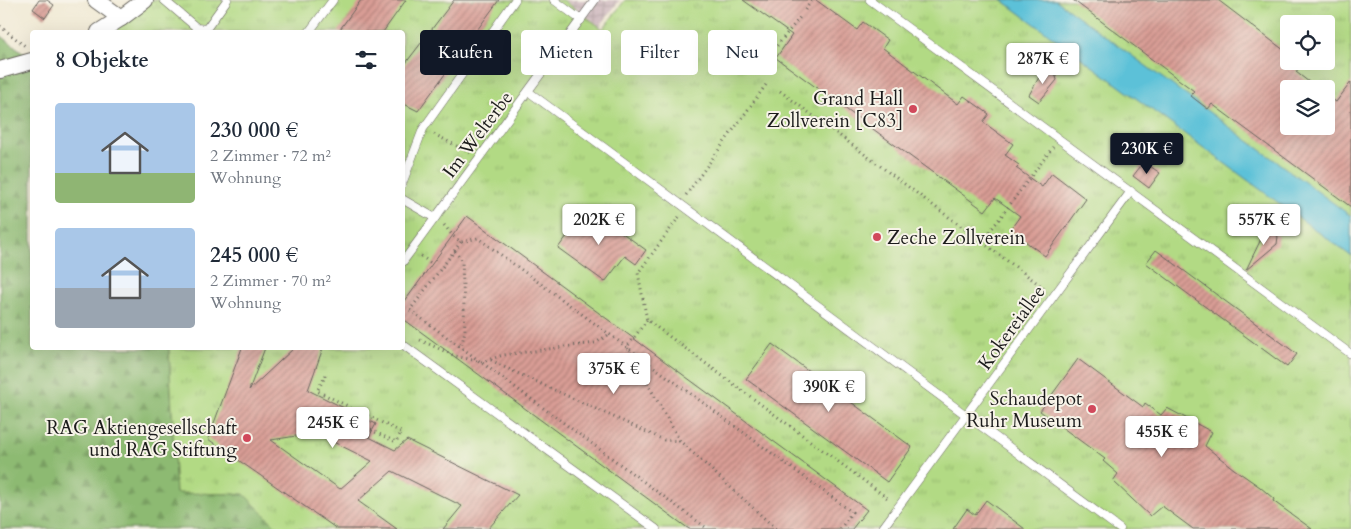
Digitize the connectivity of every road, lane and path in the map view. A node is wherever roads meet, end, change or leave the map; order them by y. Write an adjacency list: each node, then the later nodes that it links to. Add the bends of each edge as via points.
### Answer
1 (96, 0): 13 (street)
2 (145, 0): 13 (street)
3 (164, 0): 17 (lane)
4 (228, 0): 18 (lane)
5 (333, 0): 19 (lane)
6 (515, 0): 26 (lane)
7 (554, 0): 14 (lane)
8 (595, 0): 14 (lane, Im Welterbe)
9 (812, 0): 11 (path)
10 (870, 0): 27 (lane)
11 (805, 10)
12 (801, 16): 20 (path)
13 (121, 18): 16 (street)
14 (581, 20): 24 (lane, Im Welterbe)
15 (0, 26): 21 (path)
16 (102, 30)
17 (202, 30)
18 (206, 30)
19 (310, 30)
20 (777, 46)
21 (29, 54): 22 (street)
22 (0, 70)
23 (768, 82): 32 (path)
24 (529, 92): 28 (lane, Im Welterbe); 32 (lane)
25 (780, 92): 36 (path)
26 (423, 129): 28 (path); 29 (lane)
27 (1059, 139): 30 (lane); 36 (path)
28 (480, 158): 33 (lane, Im Welterbe)
29 (405, 176)
30 (1131, 192): 41 (lane, Kokereiallee); 48 (lane)
31 (405, 202): 33 (lane)
32 (682, 206): 42 (path, via 638,273); 52 (lane)
33 (435, 218): 39 (lane, Im Welterbe)
34 (447, 227): 35 (path)
35 (461, 242): 37 (path); 43 (path, via 478,238)
36 (982, 242): 41 (path)
37 (455, 251): 46 (path, via 462,261 465,331); 46 (path, via 410,310)
38 (424, 258): 40 (path)
39 (405, 259)
40 (432, 264)
41 (1055, 296): 52 (lane, Kokereiallee)
42 (647, 320): 47 (path); 55 (path)
43 (610, 334): 47 (path); 49 (path, via 595,344)
44 (411, 336): 50 (path, via 455,356)
45 (405, 346): 56 (lane)
46 (461, 347): 50 (path)
47 (627, 347): 54 (path); 59 (path, via 852,512)
48 (1351, 354)
49 (491, 359): 50 (path); 54 (path, via 664,440)
50 (482, 362): 57 (path)
51 (326, 375): 53 (path, via 317,391 401,432 396,442)
52 (966, 415): 55 (lane, Kokereiallee); 61 (lane)
53 (364, 427)
54 (680, 441): 58 (path)
55 (898, 506): 60 (lane, Kokereiallee)
56 (656, 529)
57 (708, 529)
58 (776, 529)
59 (840, 529)
60 (882, 529)
61 (1120, 529)

